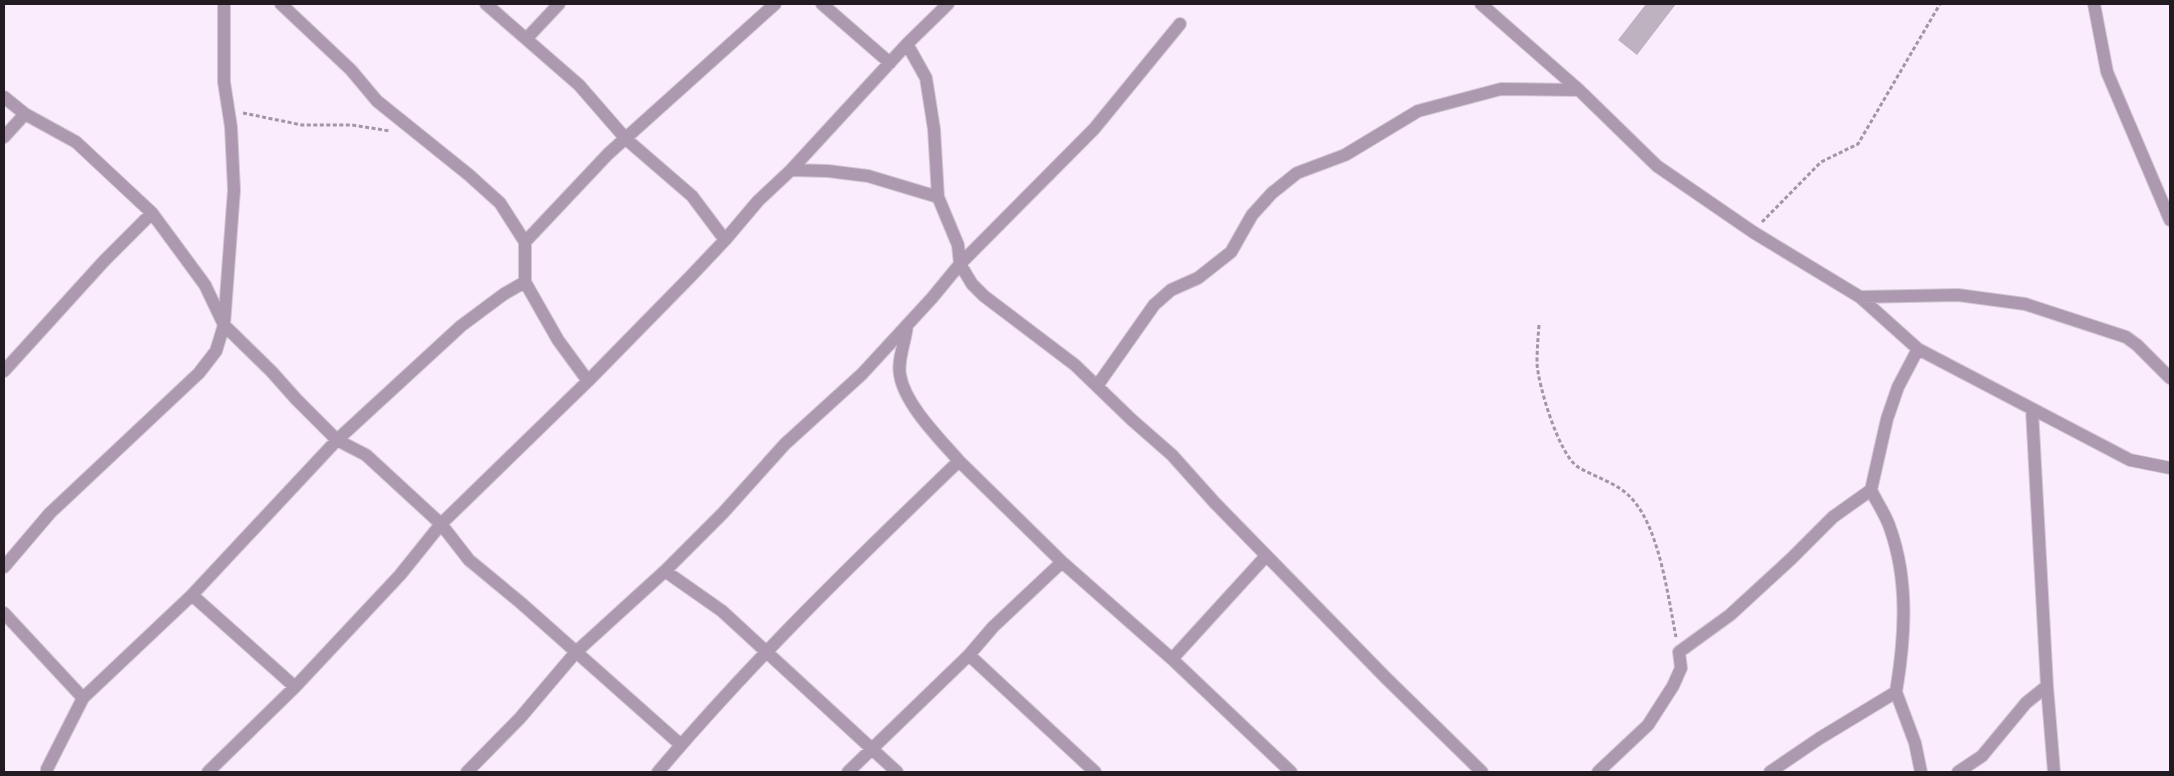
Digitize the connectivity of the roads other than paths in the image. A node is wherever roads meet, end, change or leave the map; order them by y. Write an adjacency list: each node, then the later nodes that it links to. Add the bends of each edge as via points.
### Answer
1 (224, 4): 28 (street, via 224,82 231,127 234,190)
2 (281, 4): 24 (street, via 351,70 377,101 500,203)
3 (486, 4): 11 (street)
4 (559, 4): 11 (street)
5 (775, 4): 18 (street)
6 (822, 4): 13 (street)
7 (948, 4): 12 (street)
8 (1481, 4): 14 (street)
9 (2094, 4): 22 (street, via 2107,72)
10 (1180, 24): 25 (street, via 1094,129)
11 (527, 38): 18 (street, via 578,85)
12 (908, 44): 13 (street); 20 (street, via 926,78 934,129)
13 (890, 63): 19 (street)
14 (1579, 90): 27 (street, via 1657,166 1753,232); 34 (street, via 1501,88 1418,111 1345,155 1297,173 1272,192 1252,215 1231,252 1198,278 1171,290 1154,305)
15 (4, 97): 16 (street)
16 (25, 114): 17 (street); 21 (street, via 76,142)
17 (4, 137)
18 (626, 139): 23 (street, via 692,196); 24 (street)
19 (791, 170): 20 (street, via 868,176); 23 (street, via 758,201)
20 (938, 197): 25 (street, via 958,245)
21 (152, 213): 28 (street, via 206,285); 31 (street)
22 (2170, 220)
23 (725, 240): 33 (street)
24 (525, 242): 26 (street)
25 (960, 264): 29 (street); 34 (street, via 984,296 1075,365)
26 (525, 282): 33 (street, via 558,340); 36 (street, via 461,326)
27 (1860, 297): 30 (street); 32 (street, via 1958,295 2025,304 2126,338)
28 (224, 325): 36 (street); 43 (street, via 216,351 199,373 50,513)
29 (907, 325): 37 (street, via 900,375 916,410); 44 (street, via 862,374 785,444)
30 (1918, 349): 35 (street); 39 (street, via 1886,419)
31 (4, 371)
32 (2170, 378)
33 (588, 381): 40 (street)
34 (1097, 386): 41 (street, via 1172,455)
35 (2032, 410): 38 (street, via 2130,460); 51 (street)
36 (337, 440): 40 (street, via 366,455); 45 (street)
37 (959, 462): 42 (street); 48 (street, via 876,540)
38 (2170, 468)
39 (1871, 490): 53 (street, via 1890,528 1903,581 1901,662); 68 (street, via 1833,517 1730,615 1679,652 1677,677 1648,724)
40 (441, 524): 47 (street, via 469,560); 52 (street, via 400,574)
41 (1266, 556): 50 (street); 67 (street)
42 (1062, 562): 49 (street, via 993,627); 50 (street)
43 (4, 567)
44 (665, 571): 47 (street); 48 (street, via 722,611)
45 (192, 595): 52 (street); 54 (street)
46 (4, 613): 54 (street)
47 (576, 652): 55 (street); 61 (street, via 520,718)
48 (767, 652): 55 (street); 56 (street)
49 (969, 655): 56 (street); 65 (street)
50 (1172, 659): 66 (street)
51 (2047, 686): 71 (street, via 2026,703 1982,756); 72 (street)
52 (295, 687): 57 (street)
53 (1896, 692): 69 (street); 70 (street, via 1915,743)
54 (83, 698): 58 (street)
55 (681, 745): 62 (street)
56 (871, 748): 63 (street); 64 (street)
57 (223, 758): 59 (street); 60 (street)
58 (48, 772)
59 (208, 772)
60 (220, 772)
61 (467, 772)
62 (658, 772)
63 (848, 772)
64 (898, 772)
65 (1095, 772)
66 (1291, 772)
67 (1482, 772)
68 (1598, 772)
69 (1770, 772)
70 (1921, 772)
71 (1958, 772)
72 (2054, 772)

